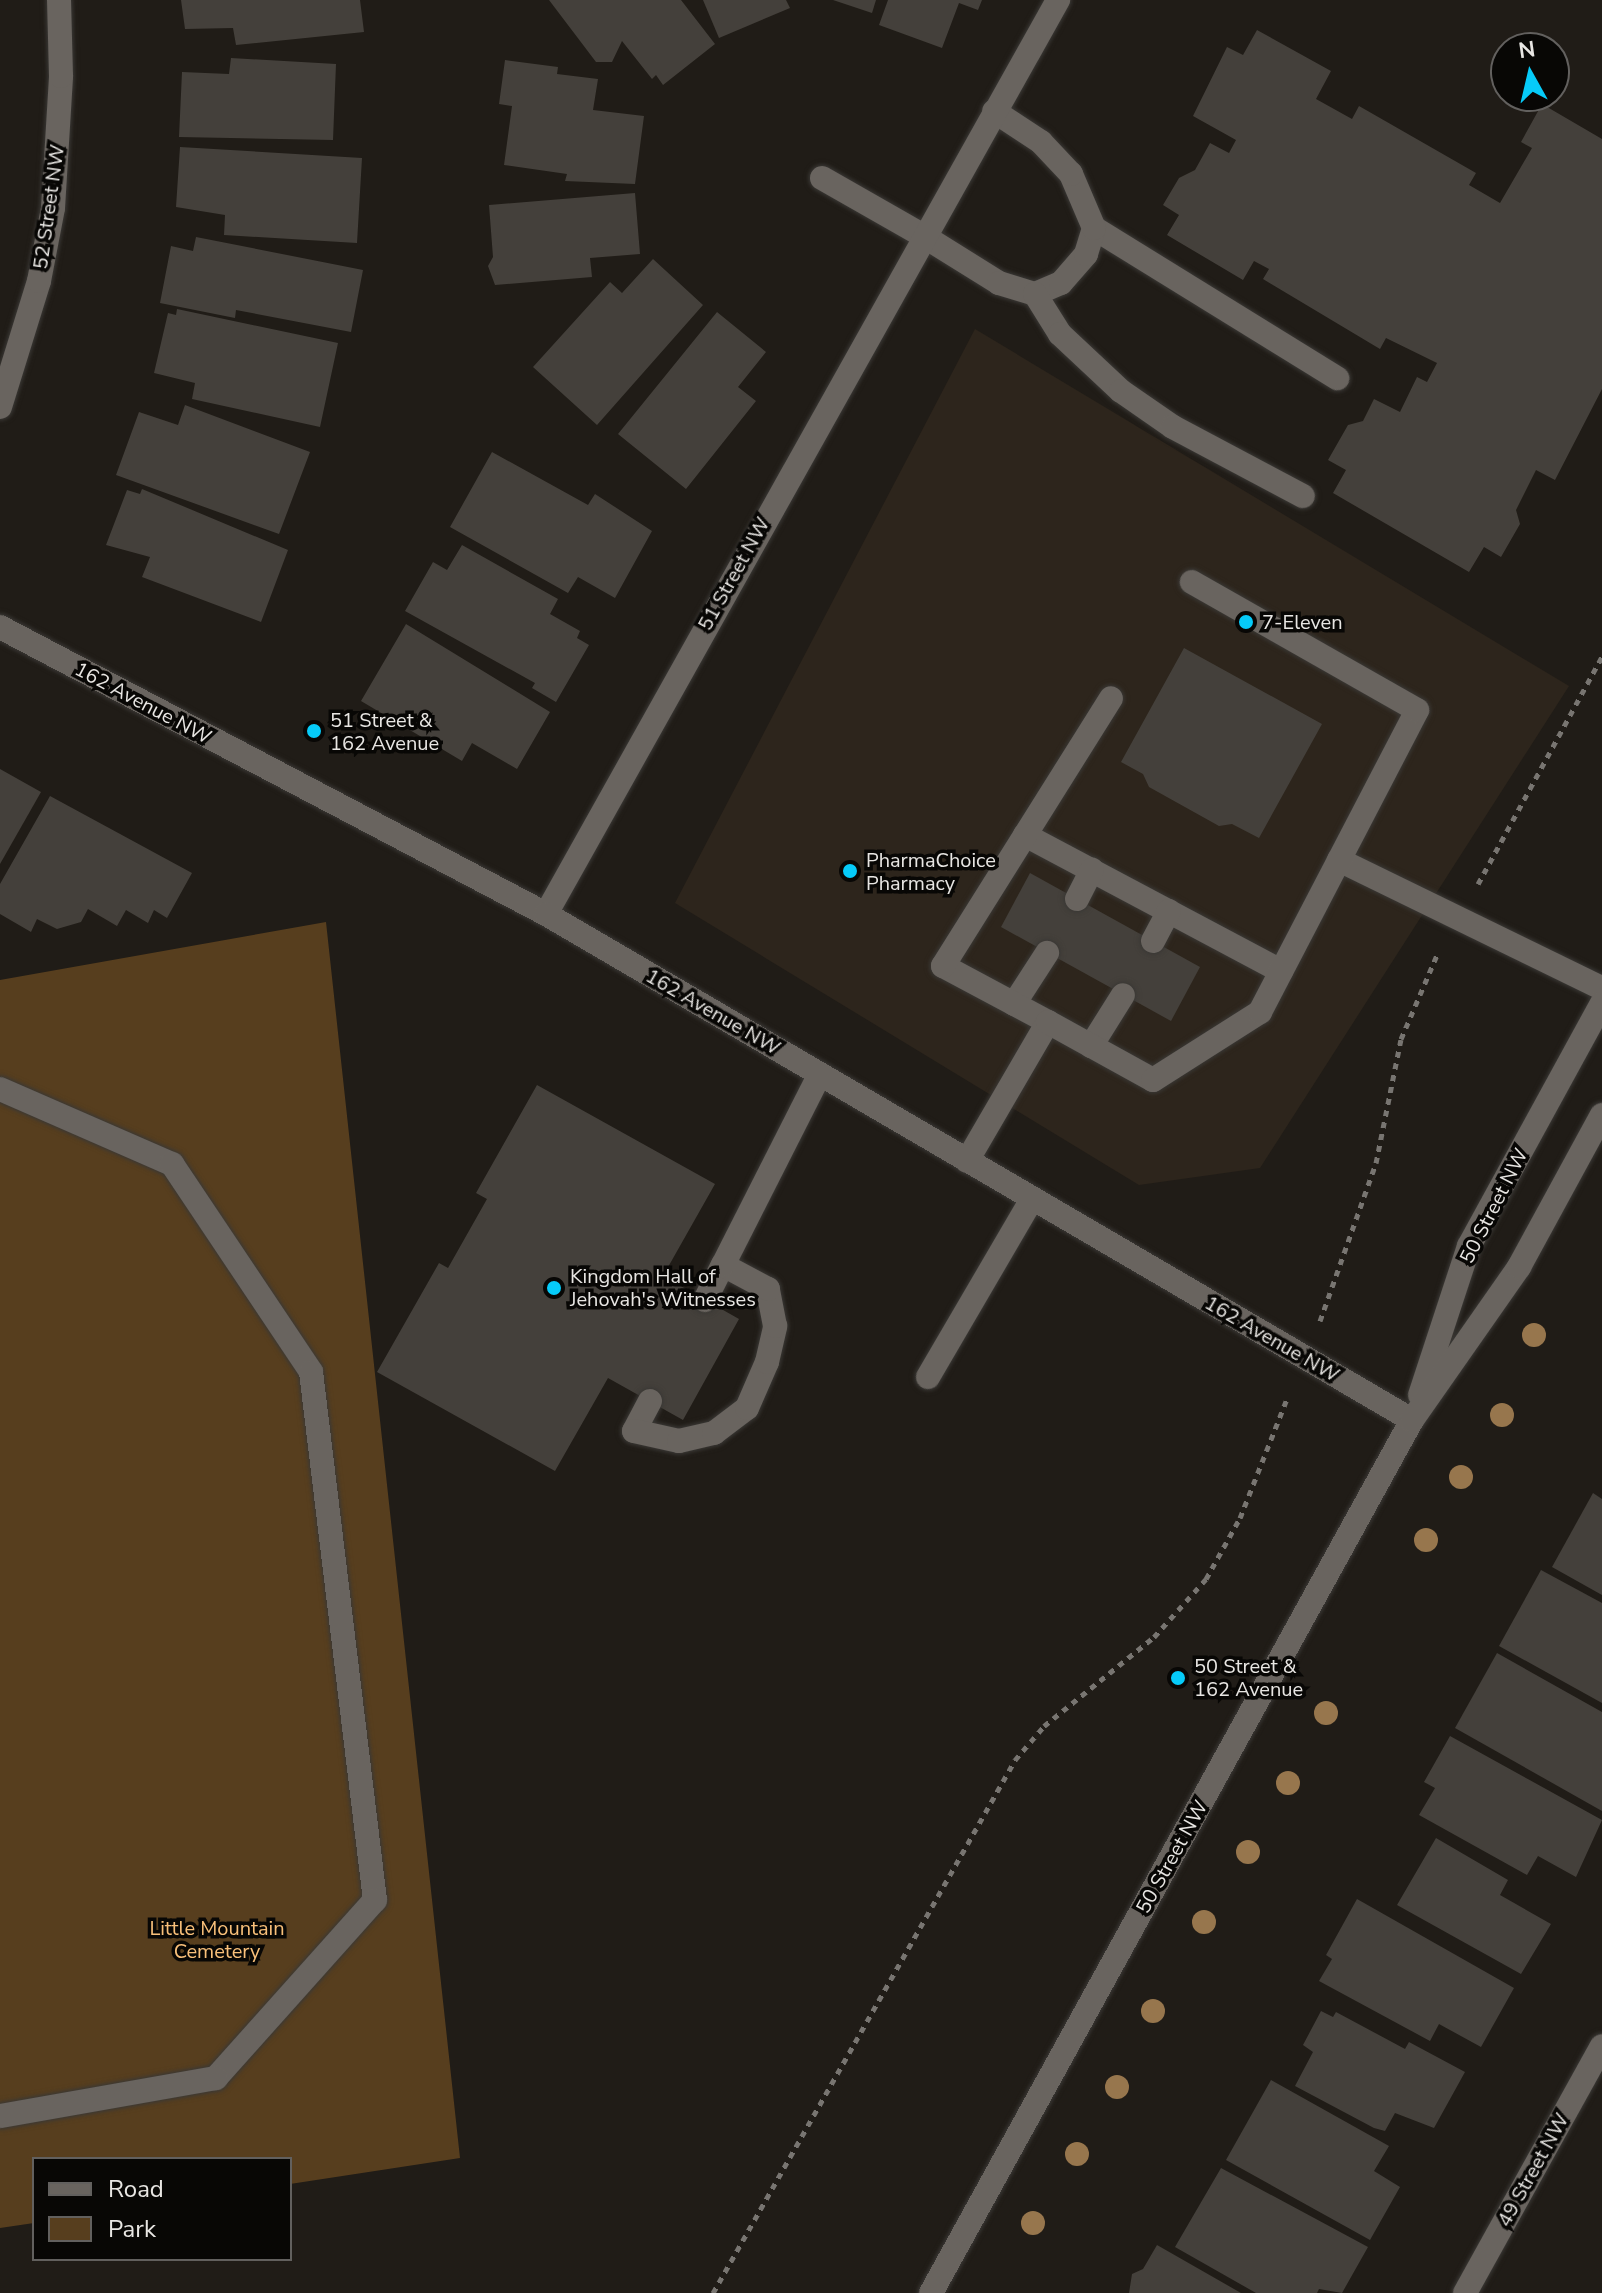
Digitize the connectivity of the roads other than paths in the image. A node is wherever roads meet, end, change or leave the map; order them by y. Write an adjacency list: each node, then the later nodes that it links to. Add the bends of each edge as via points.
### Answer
1 (59, 0): 9 (street, 52 Street NW, via 61,76 53,208 24,336)
2 (1058, 0): 3 (street, 51 Street NW)
3 (994, 111): 5 (street, via 1041,142 1071,174); 6 (street, 51 Street NW)
4 (822, 178): 6 (street)
5 (1094, 228): 7 (street, via 1074,271); 8 (street)
6 (922, 235): 7 (street, via 999,283); 19 (street, 51 Street NW)
7 (1035, 294): 10 (street, via 1060,334 1121,391 1173,427)
8 (1337, 378)
9 (0, 407)
10 (1303, 496)
11 (1192, 582): 15 (street, via 1417,710)
12 (0, 627): 19 (street, 162 Avenue NW)
13 (1111, 698): 14 (street)
14 (1025, 835): 16 (street); 26 (street, via 943,966)
15 (1339, 860): 22 (street); 23 (street)
16 (1092, 870): 17 (street); 18 (street)
17 (1077, 899)
18 (1169, 911): 20 (street); 22 (street)
19 (546, 914): 29 (street, 162 Avenue NW)
20 (1153, 941)
21 (1047, 953): 26 (street)
22 (1281, 971): 28 (street, via 1260,1012 1153,1080)
23 (1602, 988)
24 (1123, 995): 28 (street)
25 (1602, 1003): 38 (street, 50 Street NW, via 1469,1246)
26 (1014, 1004): 27 (street)
27 (1048, 1022): 28 (street); 32 (street)
28 (1091, 1046)
29 (820, 1074): 32 (street, 162 Avenue NW); 34 (street)
30 (0, 1089): 40 (street, via 172,1164 311,1372 375,1900 216,2078)
31 (1602, 1115): 38 (street, 50 Street NW, via 1519,1267)
32 (967, 1161): 33 (street, 162 Avenue NW)
33 (1032, 1199): 36 (street); 38 (street, 162 Avenue NW)
34 (723, 1265): 35 (street); 37 (street, via 768,1289 775,1326 767,1362 747,1408 714,1433 679,1441 634,1431)
35 (705, 1300)
36 (928, 1377)
37 (650, 1401)
38 (1412, 1420): 41 (street, 50 Street NW)
39 (1602, 2046): 42 (street, 49 Street NW)
40 (0, 2116)
41 (931, 2293)
42 (1465, 2293)

